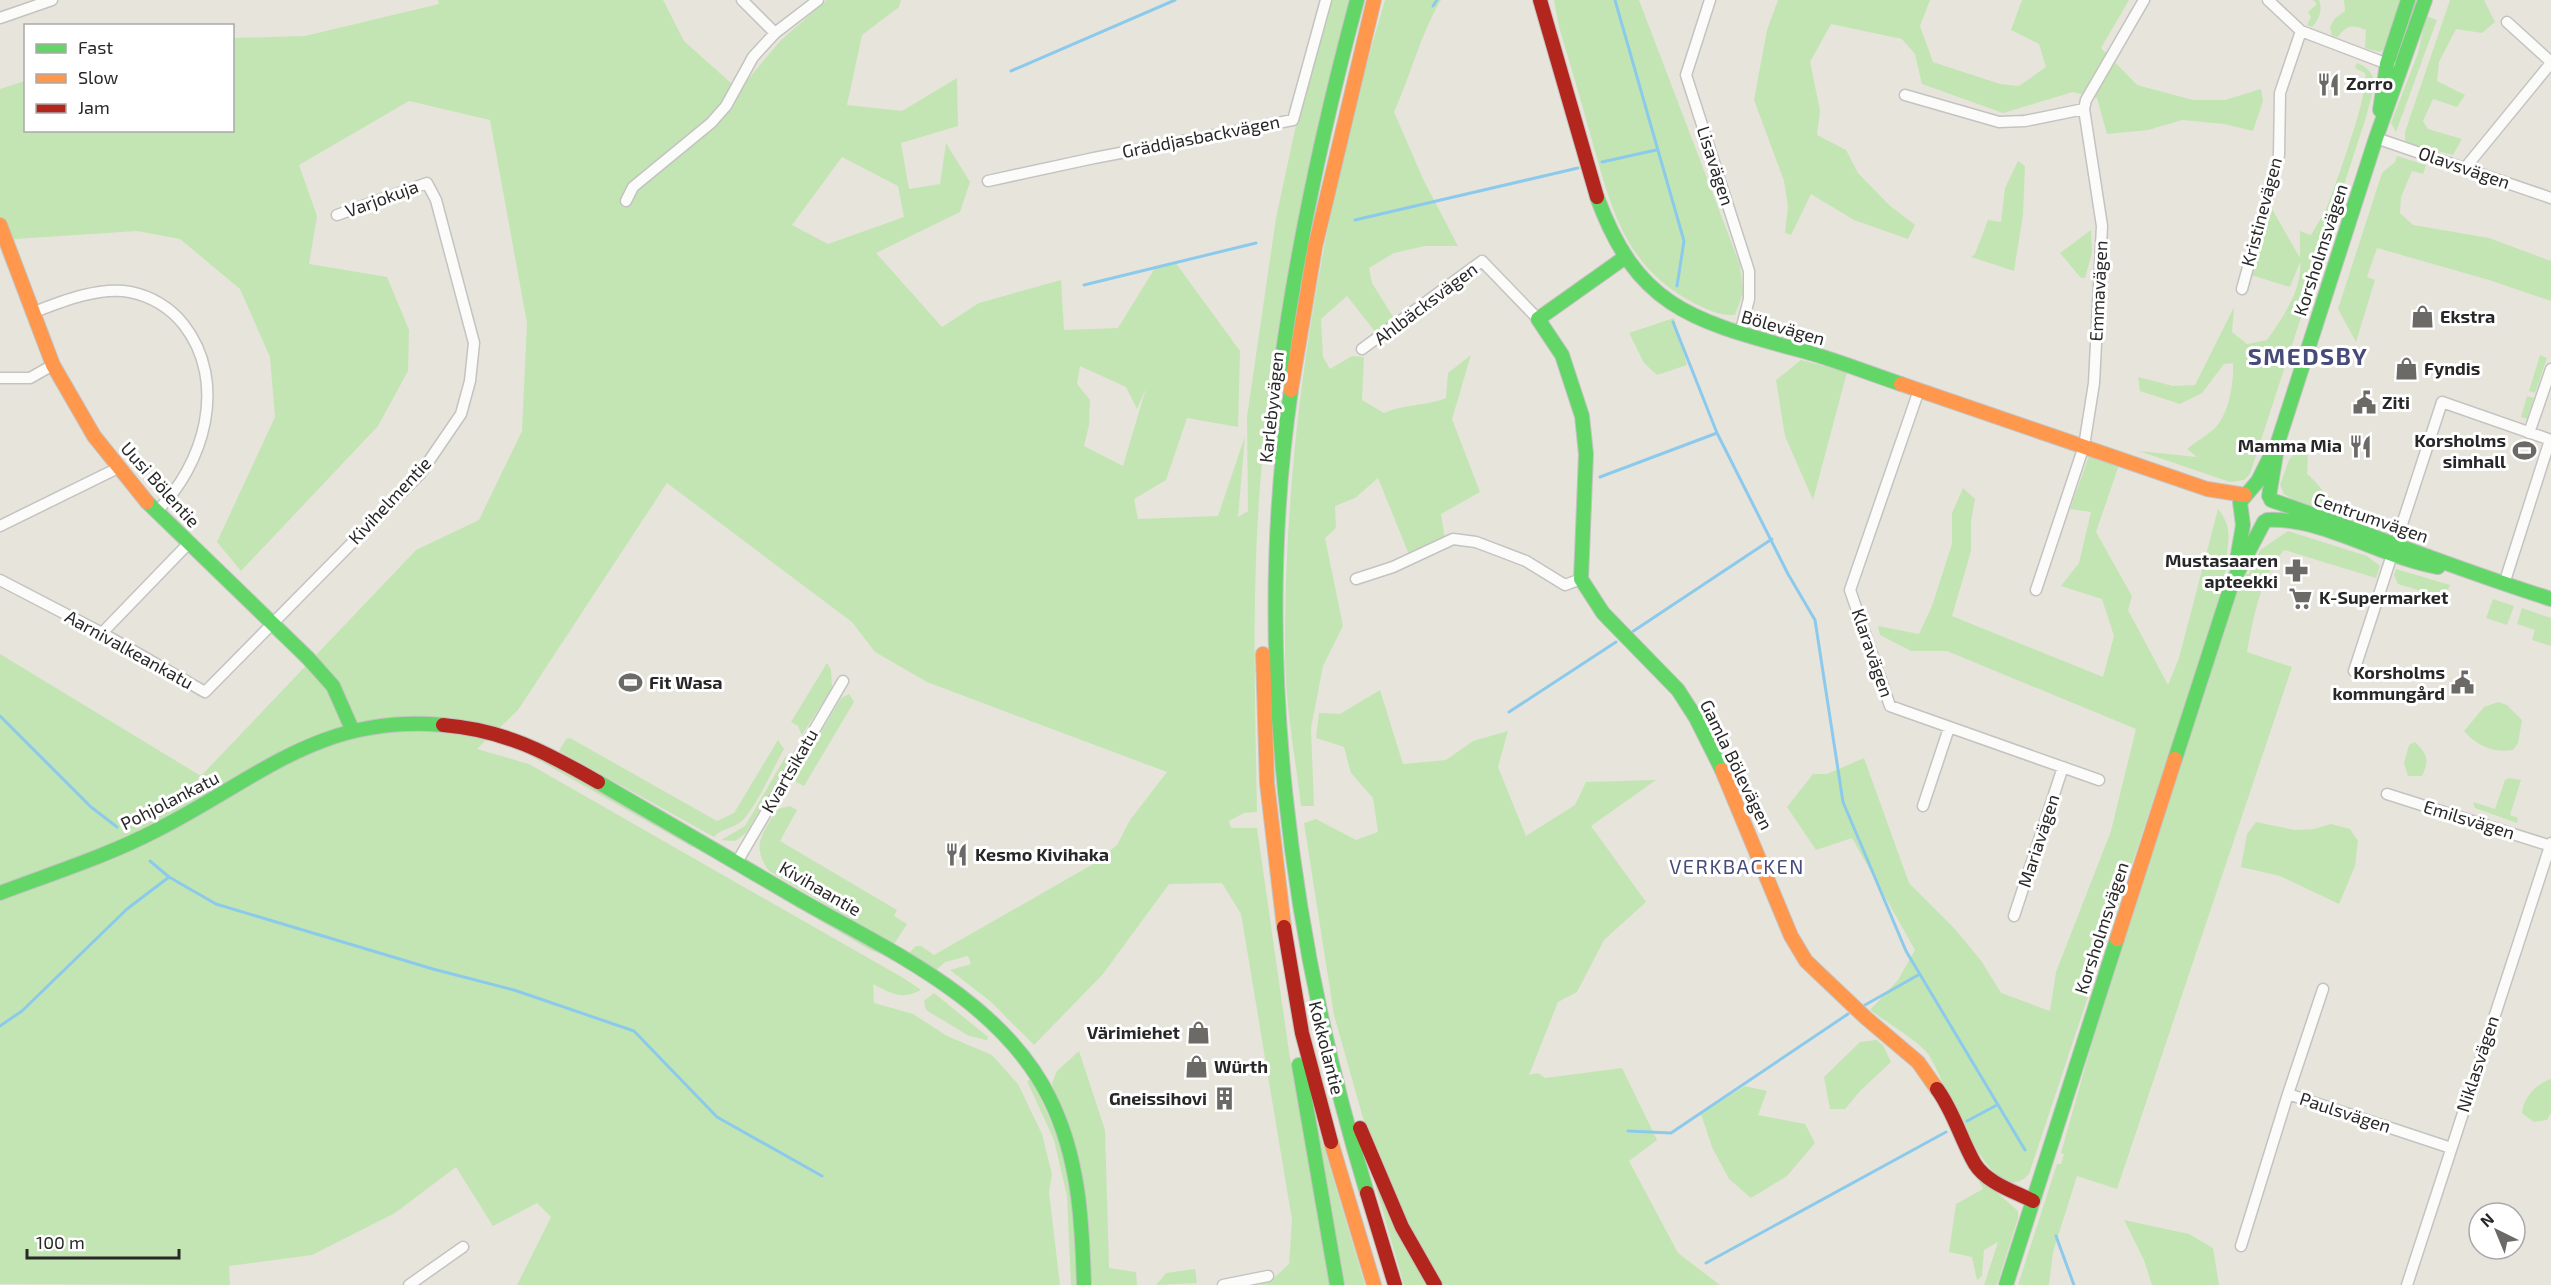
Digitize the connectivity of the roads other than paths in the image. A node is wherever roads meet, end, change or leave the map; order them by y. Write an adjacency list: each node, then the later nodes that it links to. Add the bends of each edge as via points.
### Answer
1 (52, 0): 13 (street)
2 (742, 0): 16 (street)
3 (818, 0): 16 (street)
4 (1326, 0): 24 (street, Gräddjasbackvägen, via 1293,120)
5 (1358, 0): 71 (main road, Karlebyvägen, via 1287,312 1272,438 1262,670)
6 (1374, 0): 72 (main road, Karlebyvägen, via 1324,195 1301,312 1286,436 1277,552 1275,666)
7 (1540, 0): 30 (main road, Bölevägen, via 1600,213)
8 (1710, 0): 34 (street, Lisavägen, via 1686,75 1749,271 1749,299)
9 (2144, 0): 21 (street)
10 (2268, 0): 15 (street)
11 (2408, 0): 18 (main road, Korsholmsvägen)
12 (2425, 0): 19 (main road, Korsholmsvägen)
13 (0, 18)
14 (2507, 22): 17 (street)
15 (2301, 31): 18 (street); 31 (street, Kristinevägen, via 2280,93 2279,155)
16 (775, 33): 27 (street, via 753,57 726,106 711,123 633,187)
17 (2551, 62): 23 (street)
18 (2387, 64): 19 (street); 22 (main road, Korsholmsvägen)
19 (2402, 70): 22 (main road, Korsholmsvägen)
20 (1905, 95): 21 (street, via 1999,122)
21 (2084, 109): 43 (street, Emmavägen, via 2102,226 2094,383)
22 (2376, 138): 23 (street, Olavsvägen); 42 (main road, Korsholmsvägen)
23 (2465, 168): 26 (street, Olavsvägen)
24 (988, 181)
25 (427, 183): 28 (street, Varjokuja); 61 (street, Kivihelmentie, via 436,200 474,343 461,414 420,474)
26 (2551, 198)
27 (626, 201)
28 (337, 215)
29 (0, 225): 32 (main road, Uusi Bölentie)
30 (1624, 258): 33 (main road); 34 (main road, Bölevägen, via 1638,276 1678,308)
31 (2242, 289)
32 (32, 314): 36 (main road, Uusi Bölentie); 48 (street, via 96,293 129,292 158,301 178,317 192,336 203,359 208,388 206,420 196,452 181,480)
33 (1538, 319): 35 (street, Ahlbäcksvägen, via 1482,261); 55 (main road, via 1562,355 1582,416 1586,454)
34 (1740, 334): 39 (main road, Bölevägen)
35 (1362, 349)
36 (53, 366): 38 (street, via 30,378); 44 (main road, Uusi Bölentie, via 94,436)
37 (2551, 369): 40 (street)
38 (0, 378)
39 (1918, 390): 43 (main road, Bölevägen); 65 (street, Klaravägen, via 1850,590 1890,706)
40 (2529, 433): 41 (street); 53 (street, via 2442,402)
41 (2551, 440): 58 (street)
42 (2278, 442): 46 (main road, Korsholmsvägen); 47 (main road, Korsholmsvägen)
43 (2084, 446): 45 (main road, Bölevägen); 59 (street, Emmavägen)
44 (118, 468): 48 (main road, Uusi Bölentie); 51 (street)
45 (2207, 489): 46 (main road, Bölevägen); 49 (main road, Bölevägen)
46 (2247, 494): 47 (main road, via 2257,491); 49 (main road, via 2241,502)
47 (2270, 498): 50 (main road, via 2273,508); 53 (main road, Centrumvägen)
48 (156, 512): 52 (main road, Uusi Bölentie)
49 (2241, 513): 50 (main road, via 2251,523); 57 (main road, Korsholmsvägen, via 2241,537)
50 (2265, 521): 53 (main road, Centrumvägen, via 2285,519); 57 (main road, Korsholmsvägen)
51 (0, 526)
52 (188, 544): 61 (main road, Uusi Bölentie); 62 (street)
53 (2392, 554): 58 (main road, Centrumvägen); 63 (street)
54 (1356, 579): 55 (street, via 1394,567 1454,539 1476,542 1526,561 1565,585)
55 (1581, 579): 82 (main road, Gamla Bölevägen, via 1603,613 1658,667 1696,718 1733,792 1791,936 1806,961 1918,1062 1948,1104 1976,1165 1994,1182)
56 (0, 580): 62 (street, Aarnivalkeankatu)
57 (2232, 583): 82 (main road, Korsholmsvägen)
58 (2504, 584): 60 (main road, Centrumvägen)
59 (2036, 591)
60 (2551, 599)
61 (272, 625): 62 (street, Aarnivalkeankatu, via 205,692); 66 (main road, Uusi Bölentie, via 333,686)
62 (102, 633)
63 (2354, 671)
64 (843, 681): 74 (street, Kvartsikatu)
65 (1948, 728): 67 (street, Klaravägen); 70 (street)
66 (352, 729): 74 (main road, Kivihaantie, via 416,724 509,736 540,749); 75 (main road, Pohjolankatu, via 295,754 159,831)
67 (2063, 767): 68 (street, Klaravägen); 76 (street, Mariavägen)
68 (2099, 780)
69 (2387, 794): 73 (street, Emilsvägen)
70 (1923, 806)
71 (1270, 814): 78 (main road, Kokkolantie)
72 (1291, 826): 80 (main road, Kokkolantie, via 1307,942)
73 (2551, 845): 81 (street, Niklasvägen)
74 (737, 862): 87 (main road, Kivihaantie, via 947,985 972,1002 1029,1060 1066,1136 1081,1207)
75 (0, 893)
76 (2014, 916)
77 (2324, 989): 79 (street)
78 (1296, 997): 89 (main road, via 1291,1020); 90 (main road, Kokkolantie, via 1318,1094)
79 (2288, 1094): 81 (street, Paulsvägen); 84 (street, Paulsvägen)
80 (1343, 1108): 91 (main road, Kokkolantie); 92 (main road, via 1359,1125 1402,1227)
81 (2451, 1148): 94 (street, Niklasvägen)
82 (2033, 1201): 93 (main road, Korsholmsvägen)
83 (463, 1246): 86 (street)
84 (2241, 1246)
85 (1268, 1276): 88 (street)
86 (409, 1285)
87 (1084, 1285)
88 (1223, 1285)
89 (1337, 1285)
90 (1374, 1285)
91 (1395, 1285)
92 (1435, 1285)
93 (2006, 1285)
94 (2407, 1285)

